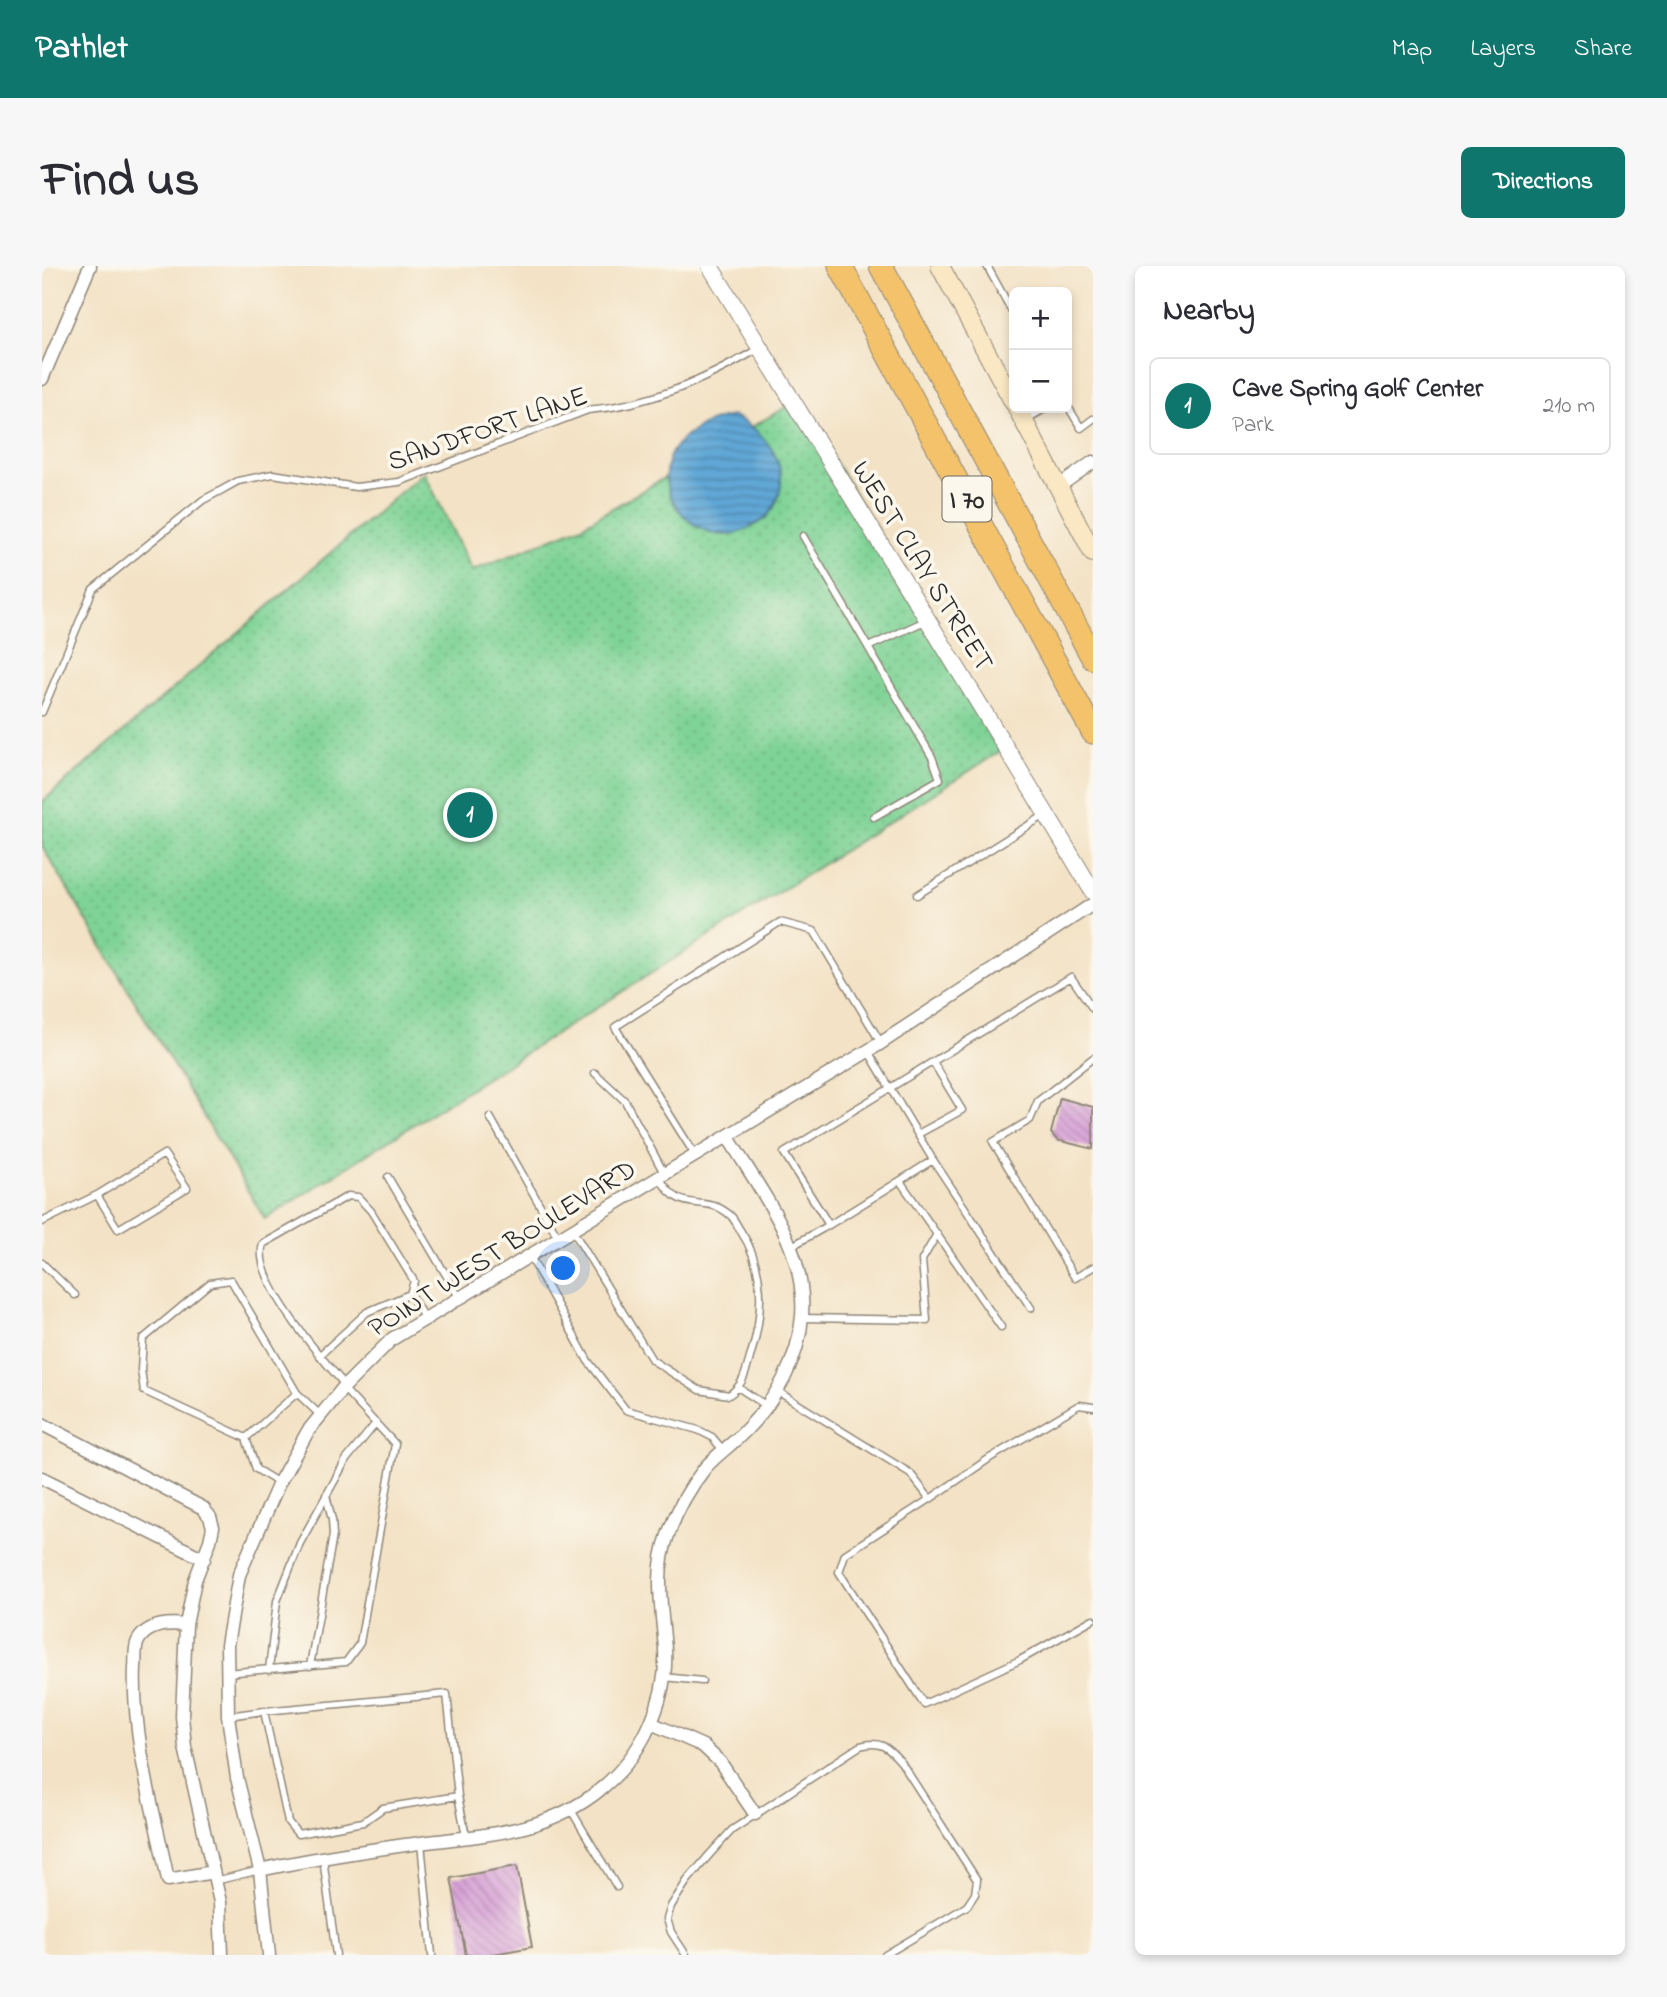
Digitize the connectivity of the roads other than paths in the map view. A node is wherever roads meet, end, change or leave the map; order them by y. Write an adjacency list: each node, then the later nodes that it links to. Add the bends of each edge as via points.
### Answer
1 (90, 266): 9 (street)
2 (710, 266): 8 (street, WEST CLAY STREET)
3 (840, 266): 22 (highway, I 70)
4 (881, 266): 20 (highway, I 70)
5 (940, 266): 10 (main road)
6 (987, 266): 7 (lane)
7 (1009, 306)
8 (760, 348): 18 (street, WEST CLAY STREET); 21 (lane, SANDFORT LANE, via 721,371 668,393 617,408 588,410 399,482 356,487 273,474 238,481 203,500 93,589)
9 (42, 379)
10 (1009, 394)
11 (1019, 413): 15 (main road)
12 (1072, 413): 13 (lane, via 1081,428)
13 (1093, 419)
14 (1092, 467): 15 (street)
15 (1058, 487): 17 (main road)
16 (803, 536): 19 (lane)
17 (1093, 553)
18 (927, 620): 19 (lane); 23 (street, WEST CLAY STREET)
19 (868, 647): 24 (lane, via 932,757 940,779)
20 (1093, 658)
21 (42, 712)
22 (1093, 732)
23 (1046, 814): 25 (street, WEST CLAY STREET); 26 (lane)
24 (874, 817)
25 (1093, 892)
26 (917, 895)
27 (1093, 904): 29 (street, POINT WEST BOULEVARD)
28 (1093, 1009): 32 (lane, via 1071,977)
29 (881, 1043): 30 (street, POINT WEST BOULEVARD); 38 (lane, via 814,931 780,922 615,1027)
30 (868, 1051): 34 (lane); 37 (street, POINT WEST BOULEVARD)
31 (1093, 1058): 52 (lane, via 1038,1101 1030,1120 993,1142 1075,1278)
32 (933, 1062): 34 (lane); 36 (lane, via 962,1110)
33 (595, 1073): 40 (lane, via 625,1101)
34 (891, 1087): 36 (lane); 45 (lane, via 784,1153)
35 (490, 1117): 48 (lane)
36 (918, 1134): 39 (lane)
37 (728, 1137): 38 (street, POINT WEST BOULEVARD); 49 (street)
38 (695, 1156): 40 (street, POINT WEST BOULEVARD)
39 (933, 1160): 42 (lane); 56 (lane)
40 (661, 1175): 46 (street, POINT WEST BOULEVARD); 62 (lane, via 668,1193 730,1216 748,1242 759,1277 760,1314)
41 (388, 1177): 55 (lane)
42 (900, 1181): 45 (lane); 47 (lane)
43 (97, 1195): 43 (lane, via 164,1154 187,1188 118,1229); 44 (lane)
44 (42, 1222)
45 (829, 1225): 49 (lane)
46 (573, 1231): 48 (street, POINT WEST BOULEVARD); 62 (lane, via 652,1360 699,1390 729,1395)
47 (937, 1234): 58 (lane, via 922,1260 927,1320); 59 (lane)
48 (559, 1239): 50 (street, POINT WEST BOULEVARD)
49 (792, 1246): 58 (street, via 800,1274)
50 (530, 1256): 55 (street, POINT WEST BOULEVARD); 71 (lane, via 588,1361 626,1410 698,1430)
51 (42, 1263): 54 (lane)
52 (1093, 1267)
53 (410, 1294): 57 (lane); 60 (lane, via 367,1312); 60 (lane, via 414,1281 358,1197 348,1196 263,1244 260,1252 269,1282)
54 (75, 1295)
55 (459, 1297): 57 (street, POINT WEST BOULEVARD)
56 (1031, 1308)
57 (424, 1318): 61 (street, POINT WEST BOULEVARD, via 392,1339)
58 (802, 1318): 63 (street, via 797,1346)
59 (1001, 1327)
60 (319, 1356): 61 (lane)
61 (344, 1387): 67 (street, POINT WEST BOULEVARD); 68 (lane)
62 (739, 1388): 65 (lane)
63 (777, 1391): 65 (street); 75 (lane, via 910,1473)
64 (297, 1393): 67 (lane); 70 (lane); 70 (lane, via 231,1280 210,1283 143,1339 144,1391)
65 (767, 1406): 71 (street)
66 (1093, 1407): 75 (lane, via 1079,1405)
67 (320, 1415): 73 (street, POINT WEST BOULEVARD)
68 (376, 1423): 74 (lane, via 346,1460); 79 (lane, via 395,1444 360,1643 346,1662)
69 (42, 1424): 76 (street, via 203,1508 213,1527)
70 (246, 1438): 73 (lane, via 256,1469)
71 (723, 1450): 82 (street, via 684,1500 668,1535 659,1589)
72 (42, 1478): 76 (street)
73 (279, 1483): 81 (street, POINT WEST BOULEVARD, via 239,1575)
74 (326, 1495): 79 (lane, via 332,1535); 80 (lane, via 277,1601)
75 (930, 1499): 77 (lane, via 845,1554 839,1572 924,1704 1020,1660)
76 (204, 1559): 78 (street)
77 (1093, 1619)
78 (186, 1625): 94 (street, via 185,1747); 94 (street, via 169,1623 146,1631 136,1643 138,1739 168,1880)
79 (310, 1665): 80 (lane)
80 (269, 1670): 81 (lane)
81 (227, 1673): 85 (street, POINT WEST BOULEVARD)
82 (664, 1677): 83 (lane); 86 (street)
83 (702, 1681)
84 (264, 1711): 85 (lane); 87 (lane, via 447,1694); 87 (lane, via 288,1822 298,1834 363,1822 383,1808)
85 (228, 1716): 93 (street, POINT WEST BOULEVARD, via 237,1778)
86 (652, 1723): 88 (street, via 626,1763); 89 (street, via 703,1746 720,1762)
87 (458, 1797): 90 (lane)
88 (571, 1810): 90 (street, via 543,1823); 95 (lane)
89 (755, 1814): 100 (lane, via 710,1854 671,1906 667,1919); 101 (lane, via 860,1746 871,1743 890,1749 976,1880 975,1894 967,1906)
90 (466, 1836): 91 (street)
91 (421, 1843): 92 (street); 99 (lane)
92 (323, 1856): 93 (street); 98 (lane)
93 (260, 1870): 94 (lane); 97 (street, POINT WEST BOULEVARD)
94 (214, 1877): 96 (street)
95 (617, 1887)
96 (222, 1955)
97 (269, 1955)
98 (336, 1955)
99 (432, 1955)
100 (686, 1955)
101 (885, 1955)

